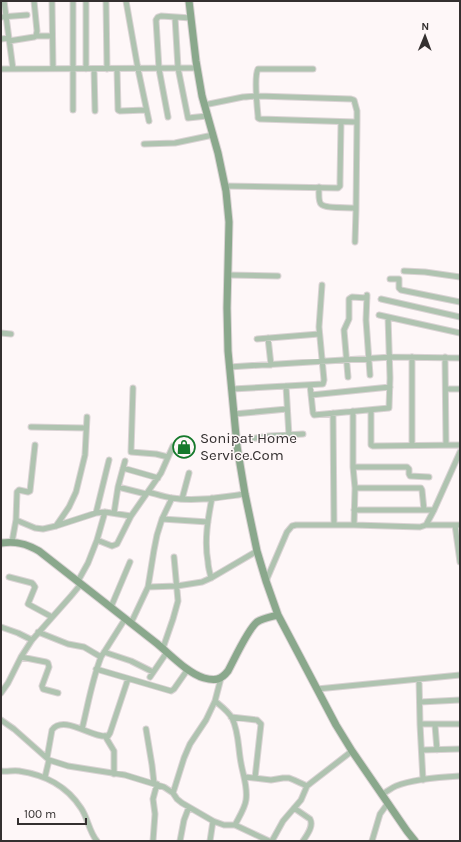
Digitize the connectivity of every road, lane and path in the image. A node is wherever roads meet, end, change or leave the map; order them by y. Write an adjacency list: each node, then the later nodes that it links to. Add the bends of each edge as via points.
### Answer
1 (4, 1): 10 (street)
2 (34, 1): 13 (street)
3 (52, 1): 14 (street)
4 (73, 1): 18 (street)
5 (86, 1): 23 (street)
6 (106, 1): 25 (street)
7 (126, 1): 27 (street)
8 (189, 1): 12 (street)
9 (27, 15): 10 (street)
10 (3, 17): 16 (street)
11 (175, 17): 12 (street); 19 (street); 28 (street, via 157,18)
12 (191, 18): 20 (street)
13 (36, 36): 14 (street); 16 (street)
14 (52, 36): 17 (street)
15 (1, 39): 16 (street)
16 (9, 40): 22 (street)
17 (53, 68): 18 (street); 22 (street)
18 (72, 68): 23 (street); 32 (street)
19 (178, 68): 20 (street); 28 (street); 35 (street, via 188,118)
20 (197, 68): 31 (street)
21 (1, 69): 22 (street)
22 (13, 69)
23 (86, 69): 24 (street)
24 (94, 69): 25 (street); 34 (street)
25 (107, 69): 26 (street)
26 (117, 69): 27 (street); 33 (street, via 118,110)
27 (138, 69): 28 (street); 33 (street)
28 (159, 69): 36 (street)
29 (313, 69): 30 (street, via 258,69)
30 (257, 96): 31 (street); 37 (street, via 352,99 356,105); 39 (street, via 259,119)
31 (204, 105): 35 (street)
32 (73, 110)
33 (146, 110): 38 (street)
34 (95, 111)
35 (207, 116): 40 (street)
36 (168, 117)
37 (357, 120): 39 (street, via 355,123); 44 (street)
38 (149, 121)
39 (341, 123): 43 (street, via 340,186)
40 (213, 135): 41 (street, via 175,143); 42 (street)
41 (144, 144)
42 (225, 186): 43 (street); 47 (street, via 229,222)
43 (319, 187): 44 (street, via 322,205)
44 (356, 210): 45 (street)
45 (354, 242)
46 (404, 271): 49 (street)
47 (228, 275): 48 (street); 71 (street)
48 (278, 276)
49 (460, 276)
50 (390, 279): 53 (street, via 399,279 401,290)
51 (322, 285): 60 (street)
52 (381, 299): 56 (street)
53 (460, 302)
54 (379, 315): 55 (street)
55 (388, 317): 58 (street); 63 (street)
56 (460, 317)
57 (1, 333): 59 (street)
58 (460, 333)
59 (12, 334)
60 (319, 334): 61 (street); 69 (street)
61 (268, 338): 62 (street); 70 (street)
62 (257, 339)
63 (389, 357): 64 (street); 66 (street); 76 (street)
64 (412, 357): 65 (street); 97 (street)
65 (445, 357): 67 (street); 79 (street)
66 (368, 358): 68 (street); 68 (street, via 367,296 352,297 349,299 349,319 344,330); 72 (street)
67 (460, 358)
68 (346, 360): 69 (street); 73 (street)
69 (322, 362): 70 (street); 74 (street, via 324,383)
70 (271, 365): 71 (street)
71 (230, 367): 78 (street)
72 (370, 375)
73 (348, 377)
74 (310, 385): 75 (street); 81 (street)
75 (286, 386): 78 (street); 82 (street)
76 (390, 387): 81 (street); 83 (street, via 389,408)
77 (133, 388): 99 (street, via 130,450)
78 (232, 389): 86 (street)
79 (446, 389): 80 (street); 94 (street)
80 (460, 389)
81 (311, 395): 85 (street, via 313,414)
82 (287, 409): 86 (street); 91 (street)
83 (371, 410): 84 (street); 97 (street, via 371,445)
84 (353, 411): 85 (street); 103 (street)
85 (333, 413): 124 (street)
86 (234, 414): 92 (street)
87 (87, 417): 89 (street)
88 (31, 427): 89 (street)
89 (86, 428): 128 (street, via 85,455 76,492)
90 (303, 434): 91 (street)
91 (289, 436): 92 (street)
92 (236, 441): 110 (street)
93 (35, 445): 121 (street, via 30,491 18,491)
94 (446, 445): 95 (street); 97 (street)
95 (460, 445)
96 (173, 446): 99 (street)
97 (412, 446)
98 (460, 452): 116 (street)
99 (168, 457): 106 (street)
100 (109, 460): 118 (street)
101 (125, 461): 102 (street)
102 (123, 468): 106 (street); 107 (street)
103 (353, 468): 105 (street, via 407,468 410,476); 108 (street)
104 (189, 473): 113 (street)
105 (429, 477)
106 (158, 478): 109 (street)
107 (118, 487): 109 (street); 119 (street)
108 (355, 488): 114 (street); 115 (street, via 421,488)
109 (147, 493): 111 (street); 120 (street)
110 (245, 494): 112 (street); 133 (street)
111 (172, 498): 113 (street); 122 (street)
112 (212, 498): 113 (street); 123 (street)
113 (182, 499)
114 (354, 510): 115 (street); 125 (street)
115 (424, 510): 116 (street)
116 (434, 510): 126 (street)
117 (105, 512): 118 (street); 119 (street); 129 (street)
118 (96, 513): 128 (street)
119 (114, 513): 120 (street)
120 (131, 516): 129 (street, via 115,546)
121 (16, 520): 128 (street, via 39,529); 130 (street)
122 (162, 520): 123 (street); 142 (street)
123 (208, 522): 138 (street, via 208,562)
124 (334, 525): 125 (street); 139 (street, via 292,526)
125 (354, 525): 126 (street)
126 (426, 525): 127 (street)
127 (458, 525): 132 (street)
128 (56, 526)
129 (97, 540): 140 (street)
130 (12, 542): 131 (street); 140 (street, via 32,547)
131 (1, 543)
132 (459, 545): 136 (street)
133 (257, 551): 138 (street); 139 (street)
134 (174, 557): 141 (street)
135 (130, 562): 143 (street)
136 (460, 562)
137 (9, 577): 145 (street, via 33,584 35,587 28,604)
138 (212, 578): 141 (street)
139 (266, 581): 144 (street)
140 (79, 582): 143 (street); 145 (street, via 71,596)
141 (177, 586): 142 (street); 151 (street, via 177,607)
142 (148, 587): 147 (street)
143 (111, 607): 146 (street)
144 (278, 615): 157 (street, via 262,619 255,624 228,671); 160 (street)
145 (52, 617): 149 (street)
146 (125, 618): 147 (street); 152 (street)
147 (131, 623): 151 (street)
148 (1, 627): 150 (street)
149 (38, 632): 150 (street); 152 (street)
150 (32, 640): 153 (street)
151 (165, 650): 152 (street, via 152,674 131,661); 155 (street)
152 (103, 655): 154 (street)
153 (21, 657): 161 (street); 162 (street, via 48,663 42,688)
154 (96, 669): 158 (street); 171 (street)
155 (188, 669): 157 (street, via 206,678); 158 (street, via 171,691)
156 (460, 674): 159 (street)
157 (220, 678): 164 (street)
158 (128, 679): 173 (street, via 110,733)
159 (419, 679): 160 (street); 165 (street)
160 (317, 689): 177 (street)
161 (1, 693)
162 (58, 693)
163 (460, 700): 165 (street)
164 (215, 701): 166 (street); 188 (street, via 190,744)
165 (420, 702): 168 (street)
166 (231, 717): 183 (street); 184 (street, via 258,720 261,724)
167 (1, 720): 178 (street)
168 (420, 724): 170 (street); 175 (street)
169 (460, 724): 170 (street)
170 (435, 725): 176 (street)
171 (82, 729): 173 (street); 178 (street, via 65,725 54,727)
172 (146, 730): 186 (street)
173 (105, 736): 180 (street, via 114,751)
174 (460, 749): 176 (street)
175 (422, 750): 176 (street); 185 (street)
176 (437, 750)
177 (352, 751): 187 (street); 189 (street)
178 (48, 759): 180 (street, via 68,766); 182 (street)
179 (1, 771): 182 (street, via 19,771)
180 (114, 774): 186 (street)
181 (460, 776): 185 (street)
182 (45, 777): 195 (street, via 72,796 86,817)
183 (244, 777): 184 (street); 194 (street, via 246,800)
184 (255, 778): 187 (street, via 289,778)
185 (423, 780): 189 (street, via 398,785)
186 (155, 784): 188 (street); 196 (street)
187 (307, 786): 192 (street)
188 (173, 792): 191 (street, via 179,801)
189 (382, 794): 190 (street)
190 (388, 803): 202 (street, via 380,814); 203 (street)
191 (189, 807): 193 (street); 197 (street)
192 (294, 808): 200 (street); 201 (street, via 312,821)
193 (213, 821): 194 (street); 198 (street)
194 (235, 825): 199 (street)
195 (96, 841)
196 (152, 841)
197 (180, 841)
198 (210, 841)
199 (269, 841)
200 (272, 841)
201 (303, 841)
202 (372, 841)
203 (415, 841)

